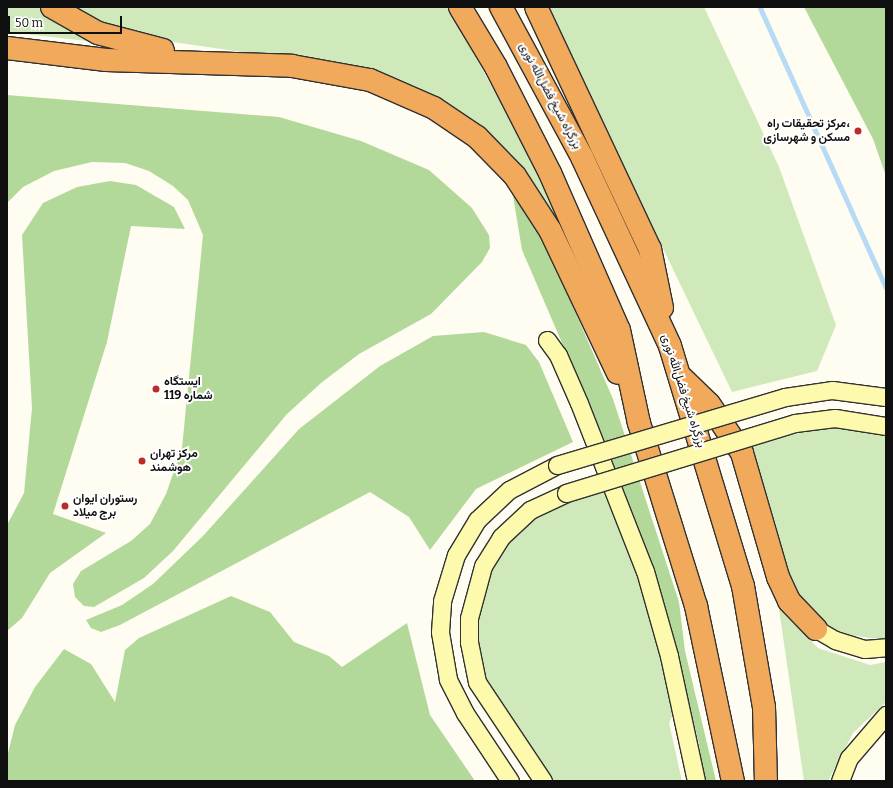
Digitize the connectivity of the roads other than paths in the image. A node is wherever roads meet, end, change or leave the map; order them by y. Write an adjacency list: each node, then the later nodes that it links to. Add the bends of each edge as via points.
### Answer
1 (52, 7): 6 (highway, via 78,24 120,41)
2 (460, 7): 11 (highway, via 496,67 550,173 618,330)
3 (501, 7): 8 (highway, بزرگراه شیخ فضل‌الله نوری, via 582,157)
4 (536, 7): 8 (highway, via 650,249)
5 (7, 48): 6 (highway, via 106,60)
6 (222, 61): 11 (highway, via 292,66 370,80 434,108 477,137 515,176 550,230 581,290)
7 (547, 340): 19 (street, via 558,355 579,403 645,572 669,656)
8 (670, 346): 9 (highway, بزرگراه شیخ فضل‌الله نوری)
9 (681, 377): 13 (highway, via 709,404 742,453 778,577 789,601); 15 (highway, بزرگراه شیخ فضل‌الله نوری, via 743,586)
10 (886, 397): 17 (street, bridge, via 832,390 784,397 557,465 509,490 477,520 456,555 442,601 440,632 448,679 461,707)
11 (639, 423): 20 (highway, via 696,606)
12 (886, 426): 18 (street, bridge, via 835,418 795,423 566,493 530,510 501,537 483,566 469,618 469,642 477,682)
13 (816, 629): 14 (street, via 835,640 865,649)
14 (886, 647)
15 (764, 708): 21 (highway, بزرگراه شیخ فضل‌الله نوری); 22 (highway)
16 (886, 715): 23 (street, via 848,758)
17 (510, 781)
18 (543, 781)
19 (696, 781)
20 (734, 781)
21 (766, 781)
22 (781, 781)
23 (840, 781)

